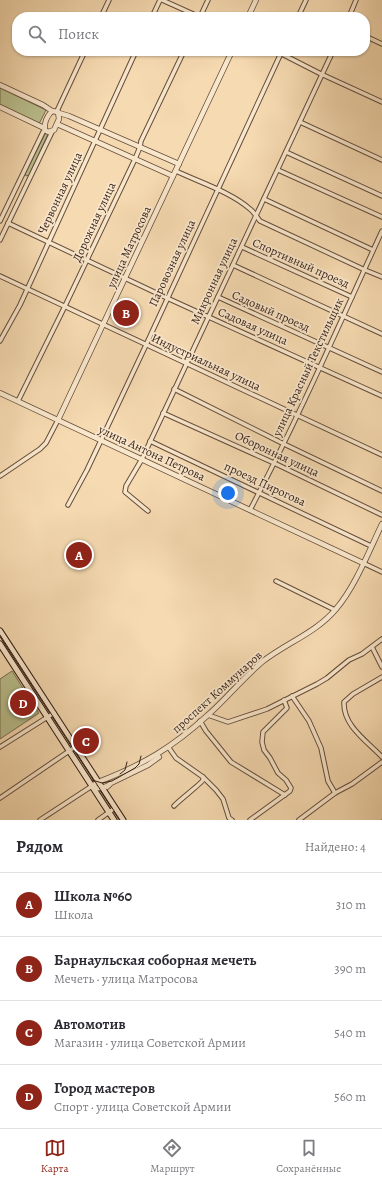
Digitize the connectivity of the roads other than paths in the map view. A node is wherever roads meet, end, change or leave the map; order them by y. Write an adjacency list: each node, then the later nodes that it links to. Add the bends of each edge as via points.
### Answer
1 (109, 0): 7 (street)
2 (161, 0): 8 (street); 9 (street)
3 (208, 0): 10 (street)
4 (256, 0): 11 (street)
5 (306, 0): 12 (street)
6 (356, 0): 13 (street)
7 (103, 12)
8 (155, 12)
9 (189, 12)
10 (202, 12)
11 (250, 12)
12 (300, 12)
13 (351, 12)
14 (370, 38): 15 (street)
15 (382, 44)
16 (83, 56): 27 (street)
17 (134, 56): 31 (street, Червонная улица)
18 (182, 56): 34 (street, Дорожная улица)
19 (230, 56): 38 (street, улица Матросова)
20 (279, 56): 42 (street, Паровозная улица)
21 (288, 56): 23 (street)
22 (330, 56): 23 (street, Микронная улица)
23 (321, 74): 25 (street); 28 (street, Микронная улица)
24 (0, 85): 27 (street)
25 (382, 102)
26 (0, 107): 30 (street)
27 (56, 112): 29 (street); 30 (street, via 47,118); 31 (street)
28 (300, 122): 35 (street, Микронная улица); 37 (street)
29 (57, 124): 32 (street); 33 (street)
30 (45, 129): 32 (street); 47 (street)
31 (100, 130): 33 (street, Червонная улица); 34 (street)
32 (52, 132): 48 (street)
33 (95, 142): 36 (street); 51 (street, Червонная улица)
34 (140, 147): 36 (street, Дорожная улица); 38 (street)
35 (286, 152): 39 (street, Микронная улица); 43 (street)
36 (135, 159): 41 (street); 54 (street, Дорожная улица)
37 (382, 160)
38 (178, 164): 40 (street, улица Матросова)
39 (278, 170): 44 (street, Микронная улица); 46 (street)
40 (176, 171): 41 (street, улица Матросова); 42 (street)
41 (173, 176): 59 (street, улица Матросова)
42 (217, 190): 45 (street, via 243,203); 63 (street, Паровозная улица)
43 (382, 196)
44 (264, 199): 45 (street, Микронная улица); 53 (street)
45 (256, 216): 52 (street, Микронная улица); 56 (street, via 260,221)
46 (382, 217)
47 (0, 221)
48 (8, 223): 50 (street); 51 (street, Садовая улица)
49 (382, 231): 53 (street, улица Красный Текстильщик)
50 (0, 240)
51 (49, 241): 54 (street, Садовая улица); 60 (street, Червонная улица)
52 (242, 247): 55 (street, Микронная улица); 62 (street, Спортивный проезд)
53 (373, 250): 56 (street, улица Красный Текстильщик)
54 (87, 260): 59 (street, Садовая улица); 64 (street, Дорожная улица)
55 (233, 265): 61 (street, Микронная улица); 65 (street)
56 (364, 270): 58 (street); 62 (street, улица Красный Текстильщик)
57 (0, 276): 60 (street, Индустриальная улица)
58 (382, 277)
59 (125, 278): 63 (street, Садовая улица); 67 (street, улица Матросова)
60 (26, 288): 64 (street, Индустриальная улица); 69 (street, Червонная улица, via 20,305)
61 (218, 297): 66 (street, Микронная улица); 71 (street, Садовый проезд)
62 (352, 297): 65 (street, улица Красный Текстильщик)
63 (167, 298): 66 (street, Садовая улица); 70 (street, Паровозная улица)
64 (65, 306): 67 (street, Индустриальная улица); 78 (street, Дорожная улица)
65 (343, 316): 68 (street); 71 (street, улица Красный Текстильщик)
66 (209, 317): 72 (street, Микронная улица); 73 (street, Садовая улица)
67 (104, 325): 70 (street, Индустриальная улица); 81 (street, улица Матросова)
68 (382, 334)
69 (0, 341)
70 (146, 345): 72 (street, Индустриальная улица); 82 (street, Паровозная улица)
71 (328, 347): 73 (street, улица Красный Текстильщик); 74 (street, Садовый проезд)
72 (186, 363): 75 (street, Микронная улица); 80 (street, Индустриальная улица)
73 (319, 367): 77 (street, Садовая улица); 80 (street, улица Красный Текстильщик)
74 (382, 372)
75 (174, 388): 79 (street, Микронная улица); 84 (street)
76 (0, 393): 78 (street, улица Антона Петрова)
77 (382, 396)
78 (18, 401): 81 (street, улица Антона Петрова)
79 (163, 413): 83 (street, Микронная улица); 87 (street, Оборонная улица)
80 (298, 416): 84 (street, улица Красный Текстильщик); 85 (street, Индустриальная улица)
81 (58, 420): 82 (street, улица Антона Петрова); 88 (street, улица Матросова, via 43,446)
82 (101, 440): 86 (street, улица Антона Петрова); 91 (street, Паровозная улица)
83 (150, 441): 86 (street, Микронная улица); 90 (street, проезд Пирогова)
84 (284, 444): 87 (street, улица Красный Текстильщик); 89 (street)
85 (382, 455)
86 (142, 459): 92 (street, улица Антона Петрова); 93 (street, Микронная улица, via 125,492)
87 (274, 463): 90 (street, улица Красный Текстильщик); 94 (street, Оборонная улица)
88 (0, 476)
89 (382, 491)
90 (260, 492): 92 (street, улица Красный Текстильщик); 96 (street, проезд Пирогова)
91 (68, 505)
92 (250, 510): 97 (street, улица Антона Петрова)
93 (148, 511)
94 (382, 515)
95 (382, 524): 96 (street, проспект Коммунаров)
96 (372, 546): 97 (street, проспект Коммунаров)
97 (363, 563): 98 (street, улица Антона Петрова); 100 (street, проспект Коммунаров, via 350,589)
98 (382, 572)
99 (276, 581): 100 (street)
100 (335, 610): 111 (street, проспект Коммунаров, via 317,626 256,667)
101 (0, 631): 102 (main road)
102 (2, 639): 110 (main road)
103 (382, 639): 105 (street)
104 (0, 644): 112 (main road)
105 (372, 647): 106 (street); 108 (street, via 349,660 327,678)
106 (382, 667)
107 (382, 676): 118 (street, via 353,694 344,702 344,709 348,722)
108 (292, 696): 109 (street); 125 (street, via 309,721 321,748 328,781)
109 (284, 700): 111 (street, via 267,709 228,722); 126 (street, via 286,710 263,732 262,742 278,773 290,786 290,792)
110 (54, 713): 112 (street); 114 (main road)
111 (208, 715): 113 (street, проспект Коммунаров)
112 (47, 717): 115 (street); 117 (main road)
113 (200, 721): 116 (street, проспект Коммунаров); 126 (street, via 231,762)
114 (75, 747): 117 (street); 121 (main road)
115 (0, 748)
116 (169, 748): 120 (street, via 176,758); 121 (street, проспект Коммунаров); 122 (street, проспект Коммунаров, via 151,763)
117 (69, 751): 123 (main road); 128 (street)
118 (382, 757)
119 (382, 762): 125 (street, via 352,784)
120 (203, 777): 129 (street, via 203,780); 132 (street, via 223,799)
121 (98, 782): 123 (street, проспект Коммунаров); 124 (main road)
122 (109, 785): 124 (street, проспект Коммунаров); 127 (street, via 106,790)
123 (92, 786): 124 (street); 131 (main road); 133 (street)
124 (102, 788): 127 (main road)
125 (335, 792): 138 (street)
126 (285, 794): 137 (street)
127 (107, 796): 130 (main road)
128 (0, 798)
129 (174, 806)
130 (115, 808): 131 (street); 136 (main road)
131 (109, 812): 134 (street); 135 (main road)
132 (229, 819)
133 (40, 820)
134 (98, 820)
135 (114, 820)
136 (123, 820)
137 (250, 820)
138 (299, 820)

